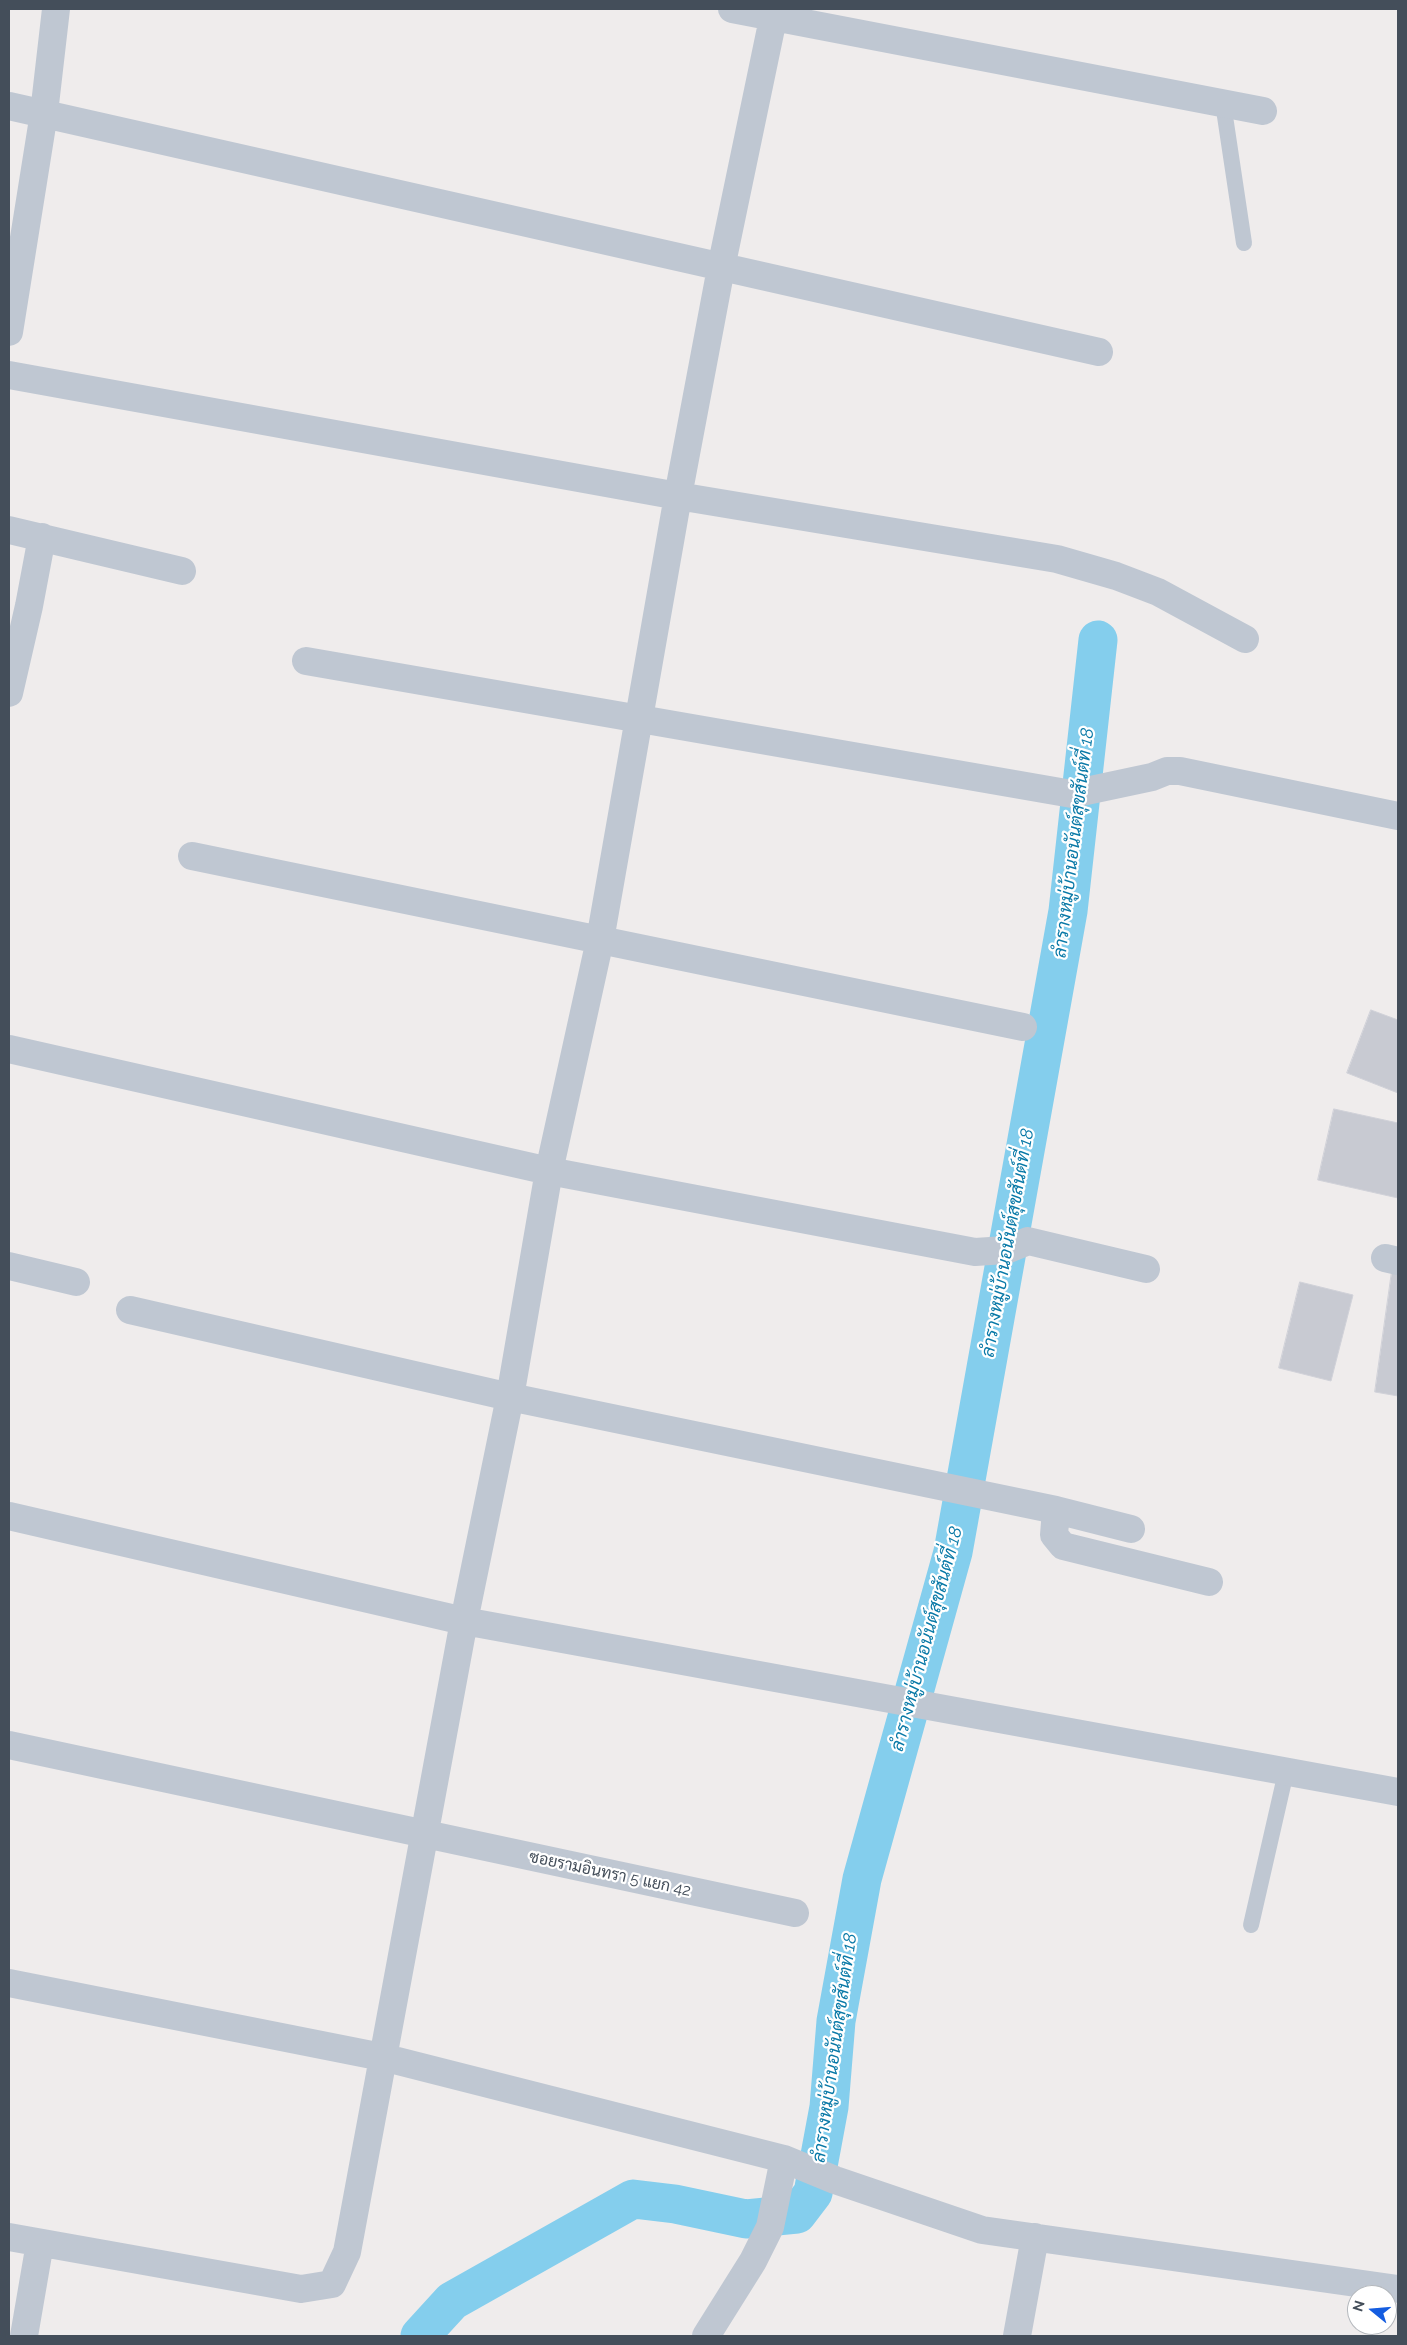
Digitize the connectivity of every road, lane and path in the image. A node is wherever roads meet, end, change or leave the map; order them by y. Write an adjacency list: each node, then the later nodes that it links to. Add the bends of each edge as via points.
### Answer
1 (56, 9): 7 (street)
2 (732, 9): 3 (street)
3 (774, 13): 4 (street); 9 (street)
4 (1222, 103): 6 (street); 8 (lane)
5 (9, 106): 7 (street)
6 (1263, 111)
7 (44, 113): 9 (street); 10 (street)
8 (1244, 243)
9 (721, 268): 11 (street); 13 (street)
10 (10, 318)
11 (1099, 352)
12 (9, 375): 13 (street)
13 (678, 496): 17 (street, via 1057,559 1158,592); 20 (street)
14 (9, 530): 15 (street)
15 (42, 537): 16 (street); 19 (street)
16 (182, 572)
17 (1245, 639)
18 (306, 661): 20 (street)
19 (9, 693)
20 (638, 718): 21 (street, via 1072,794 1167,771 1180,771); 23 (street)
21 (1398, 816)
22 (192, 856): 23 (street)
23 (600, 940): 24 (street); 26 (street)
24 (1023, 1027)
25 (9, 1048): 26 (street)
26 (549, 1171): 28 (street, via 984,1252 1006,1250 1028,1241); 31 (street)
27 (9, 1266): 29 (street)
28 (1146, 1269)
29 (76, 1282)
30 (130, 1310): 31 (street)
31 (510, 1397): 32 (street); 36 (street)
32 (1056, 1510): 34 (street); 35 (street, via 1054,1535 1063,1546)
33 (9, 1516): 36 (street)
34 (1131, 1529)
35 (1209, 1582)
36 (464, 1621): 38 (street); 40 (street)
37 (9, 1745): 40 (street, ซอยรามอินทรา 5 แยก 42)
38 (1286, 1772): 39 (street); 42 (lane)
39 (1398, 1792)
40 (425, 1834): 41 (street, ซอยรามอินทรา 5 แยก 42); 44 (street)
41 (795, 1913)
42 (1251, 1925)
43 (9, 1983): 44 (street)
44 (382, 2057): 45 (street); 48 (street, via 347,2252 332,2284 301,2289)
45 (799, 2169): 47 (street, via 982,2230); 51 (street, via 753,2261)
46 (9, 2237): 48 (street)
47 (1035, 2237): 49 (street); 52 (street)
48 (40, 2243): 50 (street)
49 (1398, 2289)
50 (24, 2336)
51 (706, 2336)
52 (1017, 2336)

